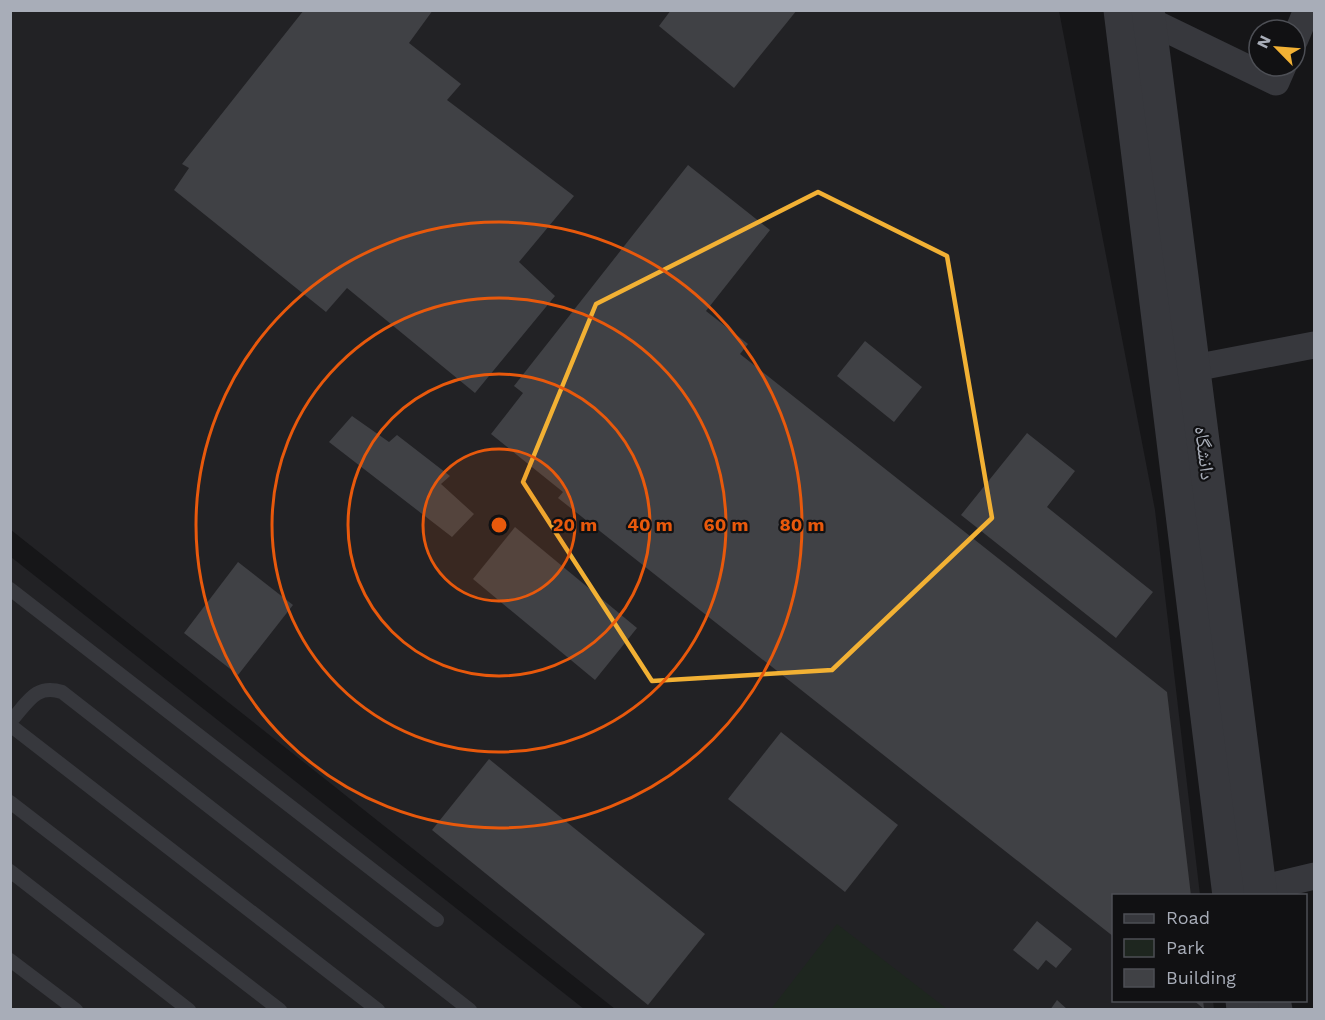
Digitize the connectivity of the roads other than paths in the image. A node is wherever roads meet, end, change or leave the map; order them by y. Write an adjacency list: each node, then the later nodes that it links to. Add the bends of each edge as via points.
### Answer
1 (1135, 16): 2 (street); 4 (street, دانشگاه); 10 (street, دانشگاه)
2 (1247, 68)
3 (1314, 345): 4 (street)
4 (1194, 369): 10 (street, دانشگاه)
5 (10, 589): 11 (lane)
6 (10, 724): 16 (lane); 17 (lane, via 38,692 48,687 62,692)
7 (10, 802): 15 (lane)
8 (10, 871): 14 (lane)
9 (1314, 876): 10 (street)
10 (1250, 893)
11 (437, 920)
12 (10, 960): 13 (lane)
13 (76, 1010)
14 (189, 1010)
15 (280, 1010)
16 (378, 1010)
17 (470, 1010)

